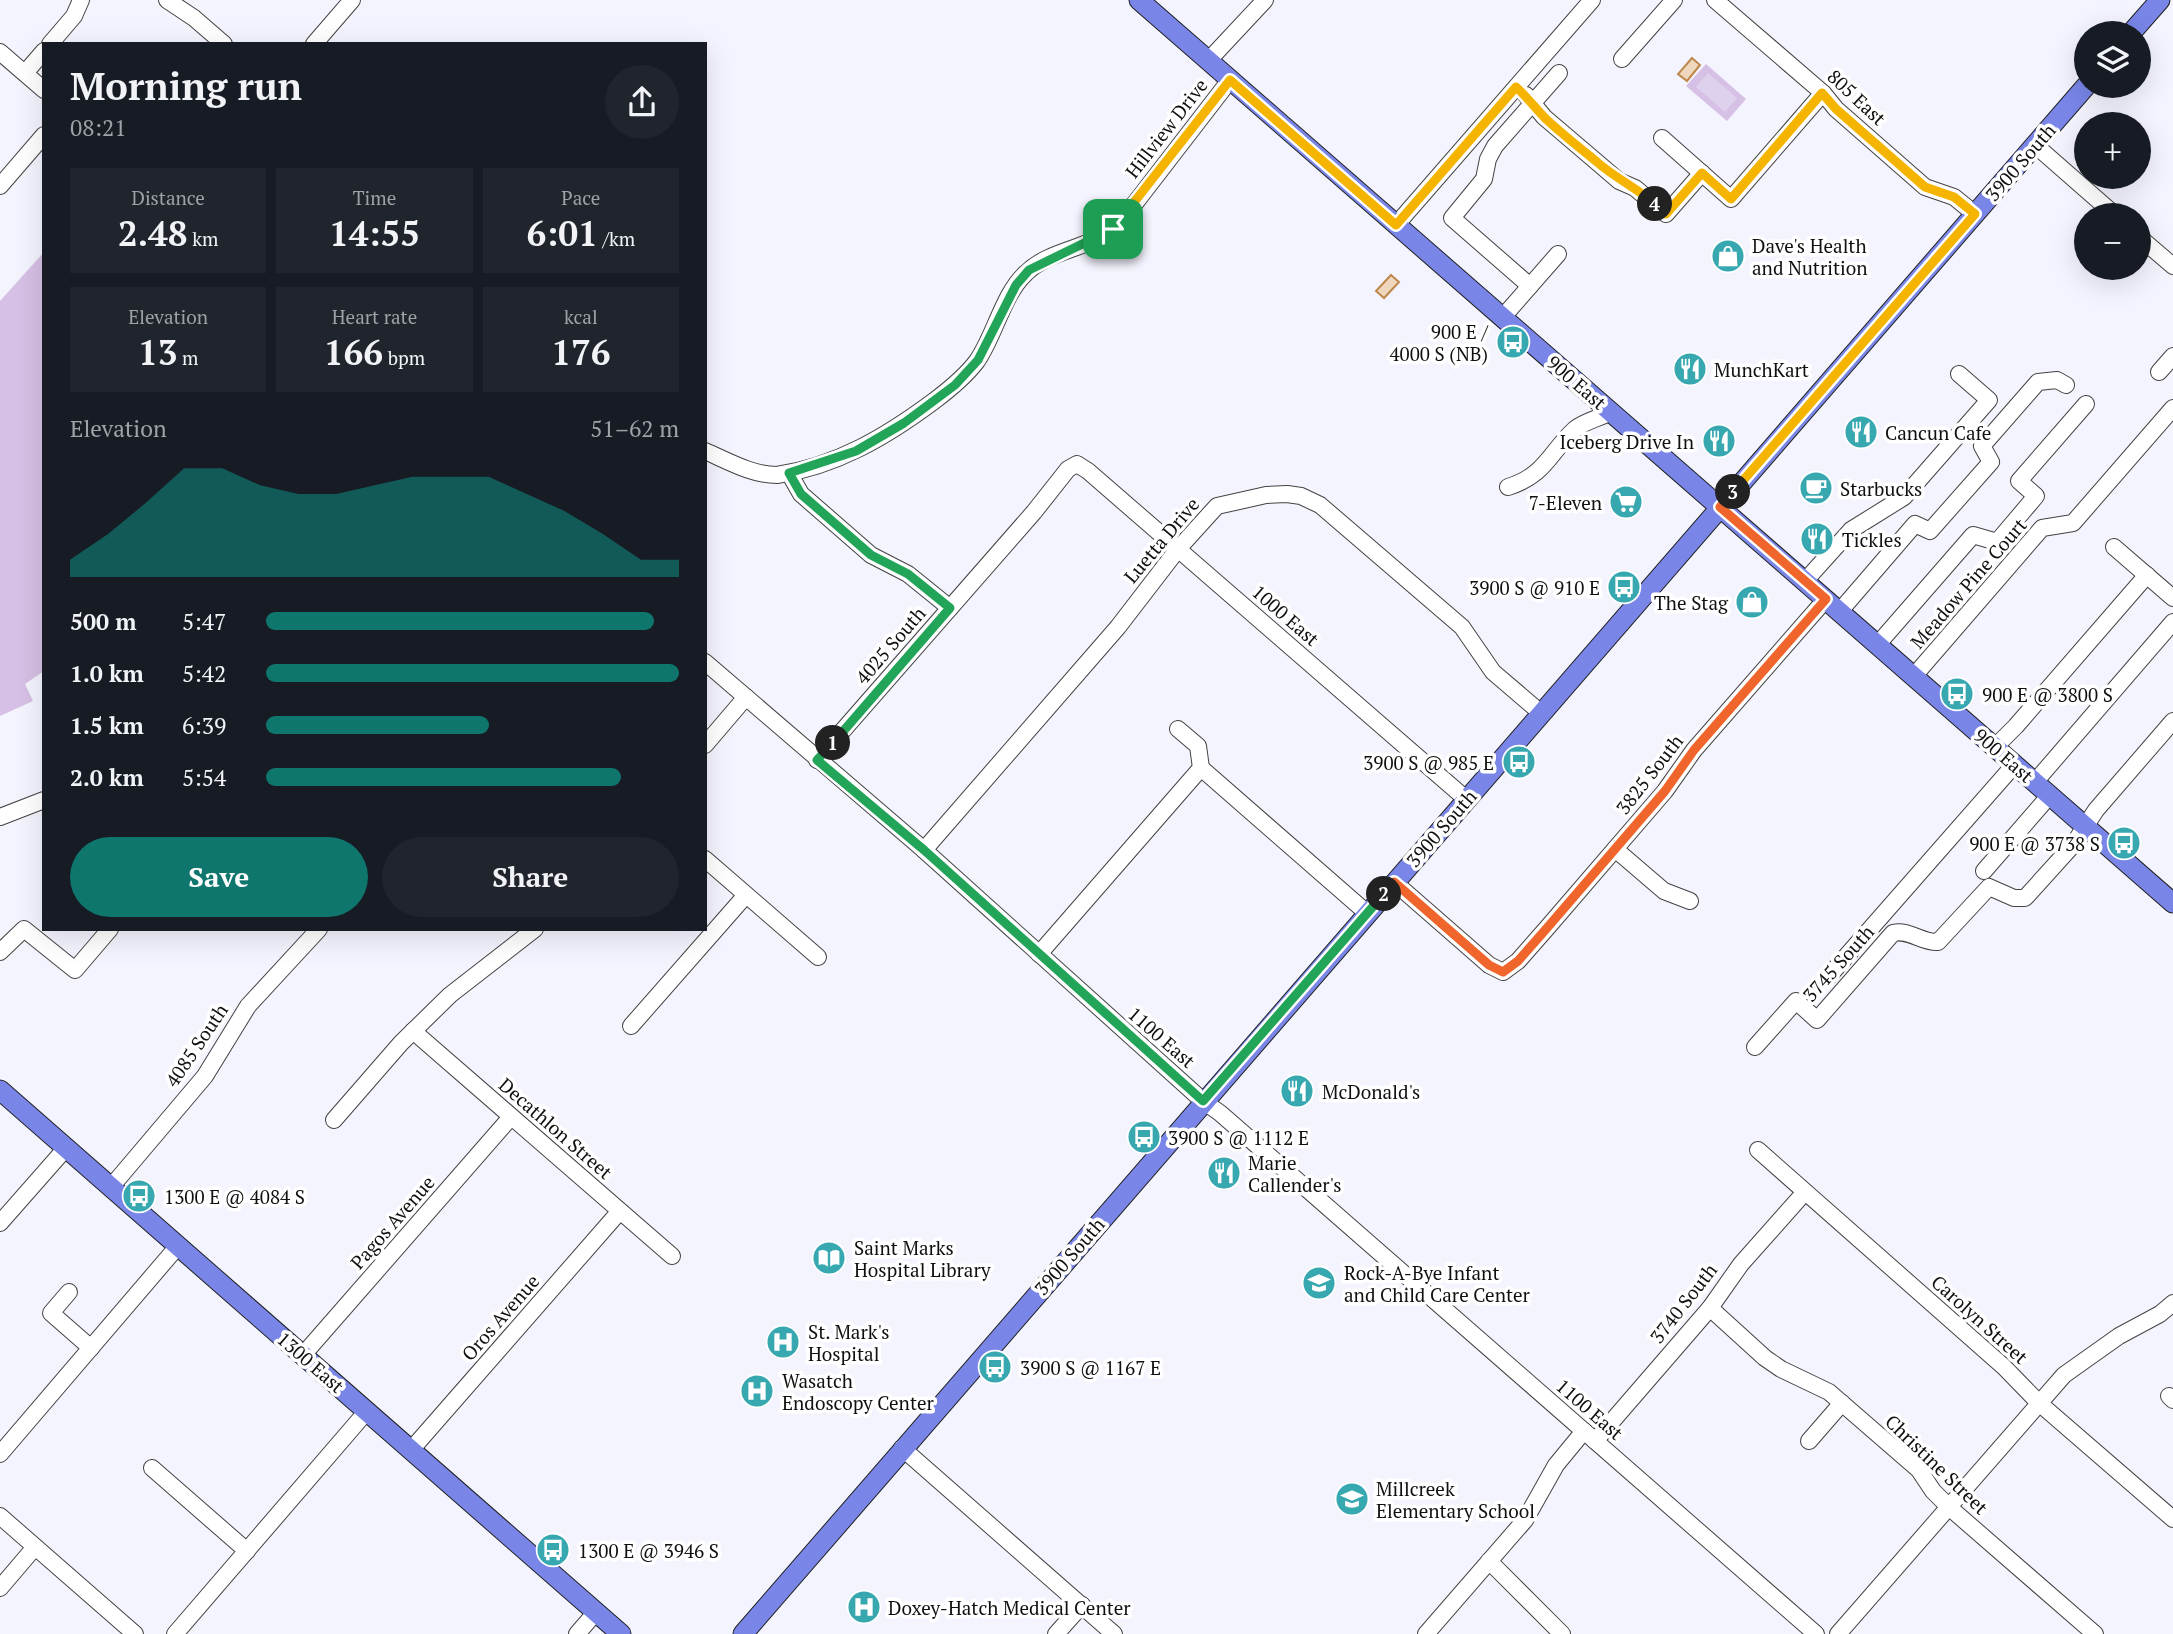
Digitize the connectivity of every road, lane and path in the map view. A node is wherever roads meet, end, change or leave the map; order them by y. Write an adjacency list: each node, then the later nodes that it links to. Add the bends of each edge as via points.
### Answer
1 (81, 0): 11 (street)
2 (352, 0): 13 (street)
3 (1139, 0): 17 (main road, 900 East)
4 (1265, 0): 17 (street)
5 (1592, 0): 21 (street)
6 (1674, 0): 16 (street)
7 (1715, 0): 23 (street, 805 East)
8 (2161, 0): 10 (main road)
9 (172, 1): 12 (street)
10 (2142, 21)
11 (52, 42)
12 (222, 42)
13 (316, 42)
14 (0, 52): 18 (street)
15 (42, 53): 18 (street)
16 (1622, 59)
17 (1208, 61): 20 (main road, 900 East)
18 (24, 73): 22 (street)
19 (1559, 73): 25 (street)
20 (1230, 80): 33 (main road, 900 East); 48 (street, Hillview Drive, via 1113,229 1048,259 1022,277 978,360 955,385 871,444)
21 (1516, 87): 25 (street); 33 (street)
22 (42, 88)
23 (1822, 93): 29 (street, via 1731,199); 32 (street, 805 East, via 1925,187 1954,197)
24 (2076, 98): 28 (main road, 3900 South)
25 (1533, 102): 29 (street, via 1544,117 1619,181 1666,214); 37 (street, via 1490,153 1484,179 1452,218)
26 (42, 137): 30 (street)
27 (1662, 138): 29 (street)
28 (2035, 145): 31 (street); 32 (main road, 3900 South)
29 (1702, 173)
30 (0, 186)
31 (2101, 203)
32 (1975, 214): 50 (main road, 3900 South)
33 (1396, 225): 38 (main road, 900 East)
34 (2151, 247): 36 (street)
35 (1558, 254): 37 (street)
36 (2173, 266)
37 (1530, 286): 38 (street)
38 (1502, 318): 45 (main road, 900 East)
39 (2173, 356): 40 (street)
40 (2159, 372)
41 (1959, 374): 54 (street, via 1989,400 1904,498 1852,530)
42 (2066, 385): 56 (street, 3825 South, via 2057,380 2038,382 1982,446 1991,462 1930,531 1915,524)
43 (2086, 404): 59 (street, via 2018,481 2036,496 1997,542 1973,535)
44 (2173, 408): 61 (street, Meadow Pine Court, via 2073,523 2042,528)
45 (1611, 412): 49 (street, via 1575,430 1538,472); 50 (main road, 900 East)
46 (707, 453): 48 (street, Hillview Drive, via 767,475)
47 (1077, 464): 52 (street, 1000 East); 57 (street, 4025 South)
48 (789, 473): 57 (street, via 801,494 871,555 908,574)
49 (1508, 487)
50 (1720, 507): 54 (main road, 900 East); 63 (main road, 3900 South)
51 (2114, 547): 53 (street)
52 (1178, 549): 63 (street, Luetta Drive, via 1217,506 1266,495 1301,496 1332,514 1452,618 1493,672); 72 (street, 1000 East); 77 (street, Luetta Drive, via 1118,627)
53 (2147, 575): 55 (street); 67 (street)
54 (1805, 581): 56 (main road, 900 East)
55 (2173, 598)
56 (1833, 605): 59 (main road, 900 East); 76 (street, 3825 South, via 1694,750)
57 (950, 608): 68 (street, 4025 South)
58 (2173, 622): 71 (street)
59 (1878, 644): 61 (main road, 900 East)
60 (707, 664): 62 (street, 1100 East)
61 (1914, 676): 67 (main road, 900 East)
62 (746, 697): 66 (street); 68 (street, 1100 East)
63 (1541, 713): 72 (main road, 3900 South)
64 (2173, 721): 75 (street)
65 (1178, 729): 70 (street, via 1198,746)
66 (707, 743)
67 (1995, 747): 69 (main road, 900 East)
68 (817, 760): 77 (street, 1100 East)
69 (2015, 764): 71 (main road, 900 East); 91 (street)
70 (1201, 768): 84 (street); 89 (street)
71 (2042, 789): 75 (main road, 900 East); 79 (street)
72 (1466, 799): 80 (main road, 3900 South)
73 (42, 801): 74 (street)
74 (0, 817)
75 (2085, 826): 83 (main road, 900 East); 94 (street, 3745 South, via 2025,898 1989,887 1938,942 1902,931 1894,933 1817,1020 1796,1001)
76 (1615, 849): 80 (street, 3825 South, via 1518,961 1503,972 1489,965); 82 (street, via 1664,891)
77 (924, 850): 89 (street, 1100 East)
78 (707, 861): 81 (street)
79 (1984, 871)
80 (1394, 882): 84 (main road, 3900 South)
81 (746, 895): 90 (street); 92 (street)
82 (1690, 901)
83 (2173, 903)
84 (1367, 913): 96 (main road, 3900 South)
85 (108, 931): 88 (street, via 75,970 23,929)
86 (318, 931): 101 (street, 4085 South, via 248,1006 205,1076)
87 (532, 931): 93 (street, via 468,980)
88 (0, 952)
89 (1039, 954): 96 (street, 1100 East)
90 (818, 957)
91 (1828, 977)
92 (631, 1026)
93 (413, 1031): 97 (street, Decathlon Street); 98 (street)
94 (1755, 1047)
95 (0, 1090): 99 (main road, 1300 East)
96 (1203, 1101): 115 (street, 1100 East); 117 (main road, 3900 South)
97 (512, 1117): 103 (street, Decathlon Street); 111 (street, Pagos Avenue)
98 (334, 1120)
99 (66, 1148): 101 (main road, 1300 East); 104 (street)
100 (1758, 1150): 102 (street, Carolyn Street)
101 (111, 1187): 105 (main road, 1300 East)
102 (1805, 1192): 109 (street, 3740 South, via 1741,1264); 113 (street, Carolyn Street, via 2004,1367)
103 (620, 1212): 106 (street, Decathlon Street); 118 (street, Oros Avenue)
104 (0, 1223)
105 (178, 1246): 110 (street); 111 (main road, 1300 East)
106 (672, 1256)
107 (69, 1292): 110 (street, via 51,1313)
108 (2173, 1303): 113 (street, via 2076,1365)
109 (1710, 1308): 112 (street, Christine Street, via 1781,1369 1817,1385); 115 (street, 3740 South)
110 (91, 1348): 119 (street)
111 (303, 1355): 114 (main road, 1300 East)
112 (1842, 1403): 116 (street); 121 (street, Christine Street, via 1919,1470)
113 (2039, 1404): 121 (street); 123 (street, Carolyn Street)
114 (368, 1411): 118 (main road, 1300 East); 125 (street)
115 (1590, 1436): 126 (street, via 1556,1465 1525,1520); 139 (street, 1100 East)
116 (1809, 1441)
117 (902, 1448): 128 (street); 134 (main road, 3900 South)
118 (411, 1450): 129 (main road, 1300 East)
119 (0, 1454)
120 (152, 1468): 125 (street)
121 (1950, 1508): 140 (street); 141 (street, Christine Street)
122 (0, 1516): 124 (street)
123 (2173, 1519)
124 (36, 1547): 127 (street); 130 (street)
125 (247, 1551): 131 (street)
126 (1489, 1561): 137 (street); 138 (street)
127 (0, 1588)
128 (1082, 1605): 135 (street); 136 (street)
129 (596, 1612): 132 (street); 133 (main road, 1300 East)
130 (135, 1634)
131 (175, 1634)
132 (577, 1634)
133 (621, 1634)
134 (743, 1634)
135 (1056, 1634)
136 (1114, 1634)
137 (1426, 1634)
138 (1562, 1634)
139 (1816, 1634)
140 (1838, 1634)
141 (2095, 1634)

